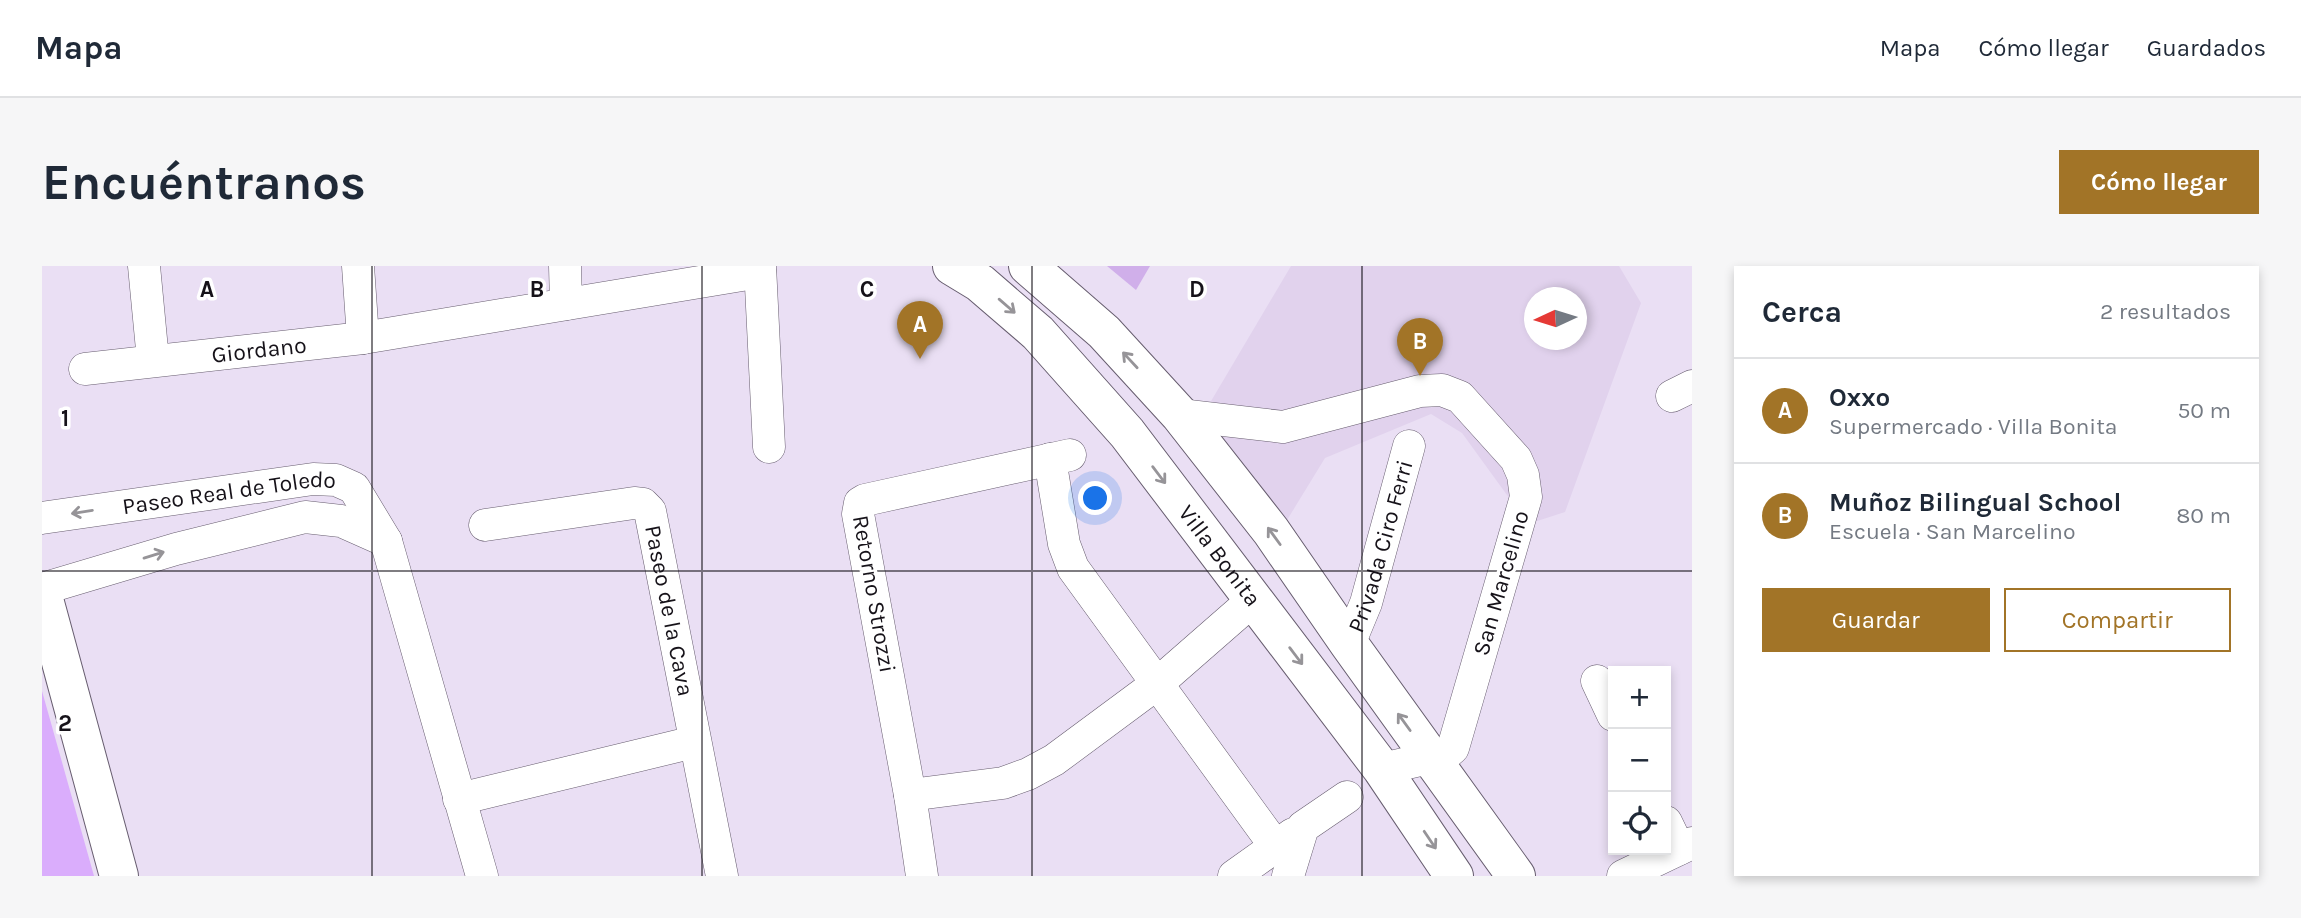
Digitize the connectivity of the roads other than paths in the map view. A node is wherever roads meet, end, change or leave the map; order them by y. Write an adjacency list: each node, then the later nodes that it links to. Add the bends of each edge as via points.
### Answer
1 (144, 266): 9 (street)
2 (358, 266): 8 (street)
3 (565, 266): 7 (street)
4 (952, 266): 18 (street, Villa Bonita, one-way to 18, via 980,283 1038,333 1127,433)
5 (1028, 266): 11 (street, one-way to 5, via 1104,332)
6 (760, 269): 7 (street, Giordano); 13 (street, Giordano)
7 (566, 304): 8 (street, Giordano)
8 (363, 338): 9 (street, Giordano)
9 (153, 360): 10 (street, Giordano)
10 (85, 369)
11 (1180, 415): 19 (street, one-way to 11, via 1271,531); 24 (street, San Marcelino, via 1283,427 1420,391 1442,390 1460,397 1516,459 1526,497 1453,748)
12 (1409, 446): 19 (street, Privada Ciro Ferri, via 1366,603)
13 (769, 447)
14 (42, 518): 16 (street, Paseo Real de Toledo, one-way to 14, via 354,488 336,480 313,479)
15 (485, 525): 23 (street, Paseo de la Cava, via 634,503 650,511)
16 (386, 541): 17 (street, Paseo Real de Toledo, one-way to 16, via 176,549 305,517 341,521); 28 (street, Paseo Real de Toledo)
17 (42, 591): 32 (street)
18 (1253, 600): 21 (street); 25 (street, Villa Bonita, one-way to 25)
19 (1349, 644): 24 (street, one-way to 19)
20 (1597, 681): 22 (street)
21 (1158, 683): 26 (street, via 1028,775 1003,783); 26 (street, Retorno Strozzi, via 1073,568 1064,544 1060,457 865,500 858,514); 31 (street, Retorno Strozzi)
22 (1608, 704)
23 (694, 742): 28 (street); 34 (street, Paseo de la Cava)
24 (1431, 758): 25 (street, San Marcelino); 39 (street)
25 (1382, 769): 38 (street, Villa Bonita, one-way to 38)
26 (910, 795): 35 (street, Retorno Strozzi)
27 (1347, 797): 29 (street)
28 (459, 799): 33 (street, Paseo Real de Toledo)
29 (1303, 827): 31 (street); 37 (street)
30 (1679, 838): 40 (street)
31 (1276, 847): 36 (street)
32 (119, 876)
33 (482, 876)
34 (722, 876)
35 (922, 876)
36 (1234, 876)
37 (1288, 876)
38 (1454, 876)
39 (1517, 876)
40 (1623, 876)

